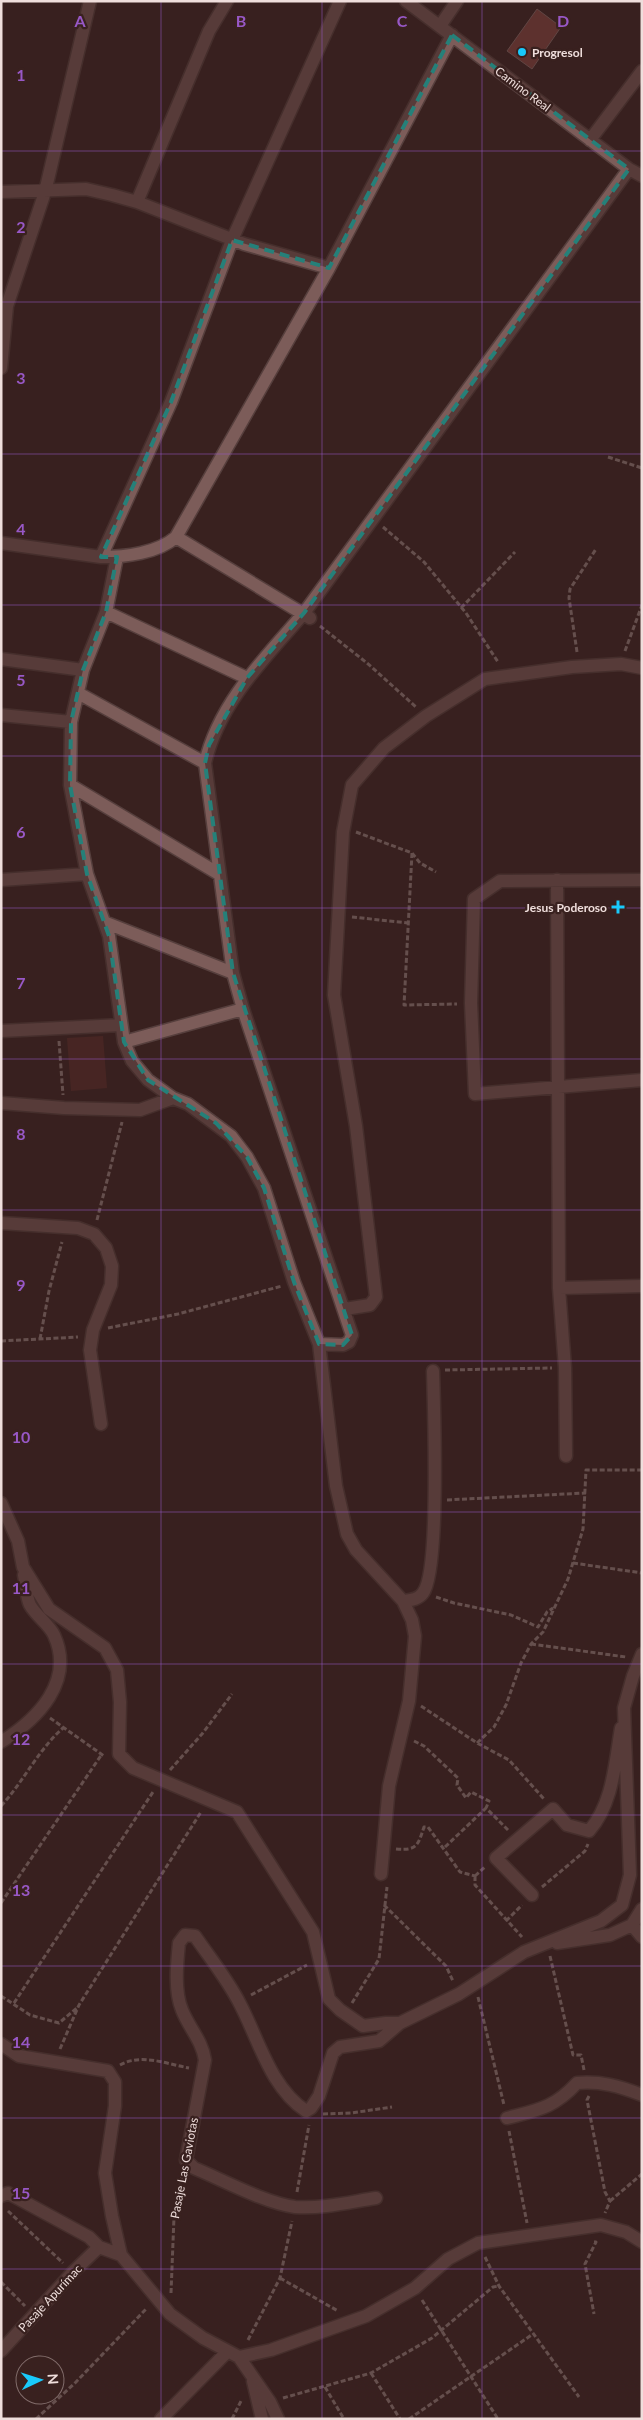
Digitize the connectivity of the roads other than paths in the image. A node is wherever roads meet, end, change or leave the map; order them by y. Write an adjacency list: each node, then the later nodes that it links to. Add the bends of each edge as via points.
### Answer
1 (90, 1): 13 (street)
2 (227, 1): 14 (street, via 209,31)
3 (340, 1): 15 (street)
4 (406, 1): 6 (street, Camino Real)
5 (457, 1): 6 (street)
6 (440, 26): 7 (street, Camino Real)
7 (452, 35): 9 (street, Camino Real); 16 (street)
8 (642, 71): 9 (street)
9 (590, 140): 10 (street, Camino Real)
10 (628, 169): 11 (street, Camino Real); 23 (street, via 372,519)
11 (642, 176)
12 (1, 192): 13 (street)
13 (45, 192): 14 (street, via 86,189); 17 (street, via 8,306)
14 (138, 202): 15 (street)
15 (232, 240): 16 (street); 20 (street, via 171,402)
16 (329, 268): 18 (street)
17 (1, 368)
18 (176, 537): 21 (street, via 166,546); 23 (street)
19 (1, 543): 20 (street)
20 (101, 557): 21 (street)
21 (117, 557): 22 (street)
22 (106, 612): 26 (street); 27 (street)
23 (307, 616): 27 (street)
24 (1, 659): 26 (street)
25 (642, 668): 51 (street, via 621,664 485,679 426,716 384,748 352,785 344,827 334,995 356,1126 376,1297 370,1305)
26 (83, 670): 28 (street)
27 (247, 678): 31 (street, via 226,709 209,745)
28 (78, 693): 30 (street); 31 (street)
29 (1, 715): 30 (street)
30 (70, 722): 32 (street)
31 (205, 763): 34 (street)
32 (70, 785): 33 (street); 34 (street)
33 (87, 874): 35 (street); 38 (street)
34 (219, 874): 39 (street)
35 (1, 880)
36 (557, 880): 37 (street); 45 (street); 45 (street, via 500,881 474,899 471,1003 475,1094)
37 (642, 880)
38 (104, 922): 39 (street); 41 (street, via 109,936)
39 (233, 973): 40 (street)
40 (244, 1009): 43 (street); 51 (street)
41 (121, 1025): 42 (street); 43 (street)
42 (1, 1031)
43 (124, 1042): 46 (street, via 132,1061 148,1080)
44 (642, 1080): 45 (street)
45 (557, 1087): 50 (street)
46 (173, 1098): 47 (street, via 140,1110); 52 (street, via 216,1123 247,1157 264,1188 294,1282)
47 (1, 1103)
48 (1, 1223): 54 (street, via 78,1228 94,1234 106,1248 112,1266 111,1285 92,1334 90,1350)
49 (642, 1286): 50 (street)
50 (559, 1288): 55 (street, via 565,1368)
51 (345, 1310): 52 (street, via 352,1335 349,1342 343,1345)
52 (319, 1344): 58 (street, via 336,1486 346,1534 356,1550)
53 (434, 1371): 58 (street, via 434,1500 428,1581 424,1592 416,1599)
54 (101, 1424)
55 (566, 1456)
56 (1, 1503): 57 (street, via 18,1541)
57 (23, 1567): 61 (street, via 30,1604 54,1635 61,1662 57,1685 40,1710); 68 (street, via 49,1609 105,1648 117,1670 119,1754 134,1768 237,1812 313,1932 329,1999 363,2026)
58 (403, 1601): 62 (street, via 415,1636 409,1700 389,1786)
59 (641, 1656): 60 (street)
60 (624, 1708): 63 (street, via 611,1790 596,1823 589,1831 567,1825 553,1809 496,1858); 67 (street, via 630,1875 622,1905 601,1921)
61 (1, 1742)
62 (381, 1874)
63 (532, 1895)
64 (642, 1909): 65 (street)
65 (632, 1925): 66 (street); 67 (street, via 610,1935)
66 (642, 1937)
67 (548, 1944): 68 (street, via 524,1952 458,1994)
68 (400, 2023): 73 (street, Pasaje Las Gaviotas, via 379,2041 340,2047 333,2053 319,2096 306,2111 297,2105 272,2074 240,2002 195,1936 186,1935 179,1943 181,2009 203,2047 205,2060 186,2160 194,2168 276,2202 294,2206 314,2207)
69 (1, 2044): 76 (street, via 19,2056 108,2072 116,2082 105,2173)
70 (642, 2095): 71 (street, via 614,2084 577,2083 563,2098 538,2110)
71 (507, 2118)
72 (1, 2196): 75 (street, via 8,2193 89,2238)
73 (376, 2198)
74 (642, 2242): 78 (street, via 626,2232 600,2225 478,2242 448,2260 415,2288 355,2320 271,2350)
75 (99, 2247): 76 (street); 77 (street, Pasaje Apurímac)
76 (122, 2255): 78 (street, via 170,2314 203,2338)
77 (1, 2350)
78 (233, 2354): 79 (street); 80 (street)
79 (252, 2373): 81 (street); 82 (street)
80 (161, 2419)
81 (262, 2419)
82 (278, 2419)

